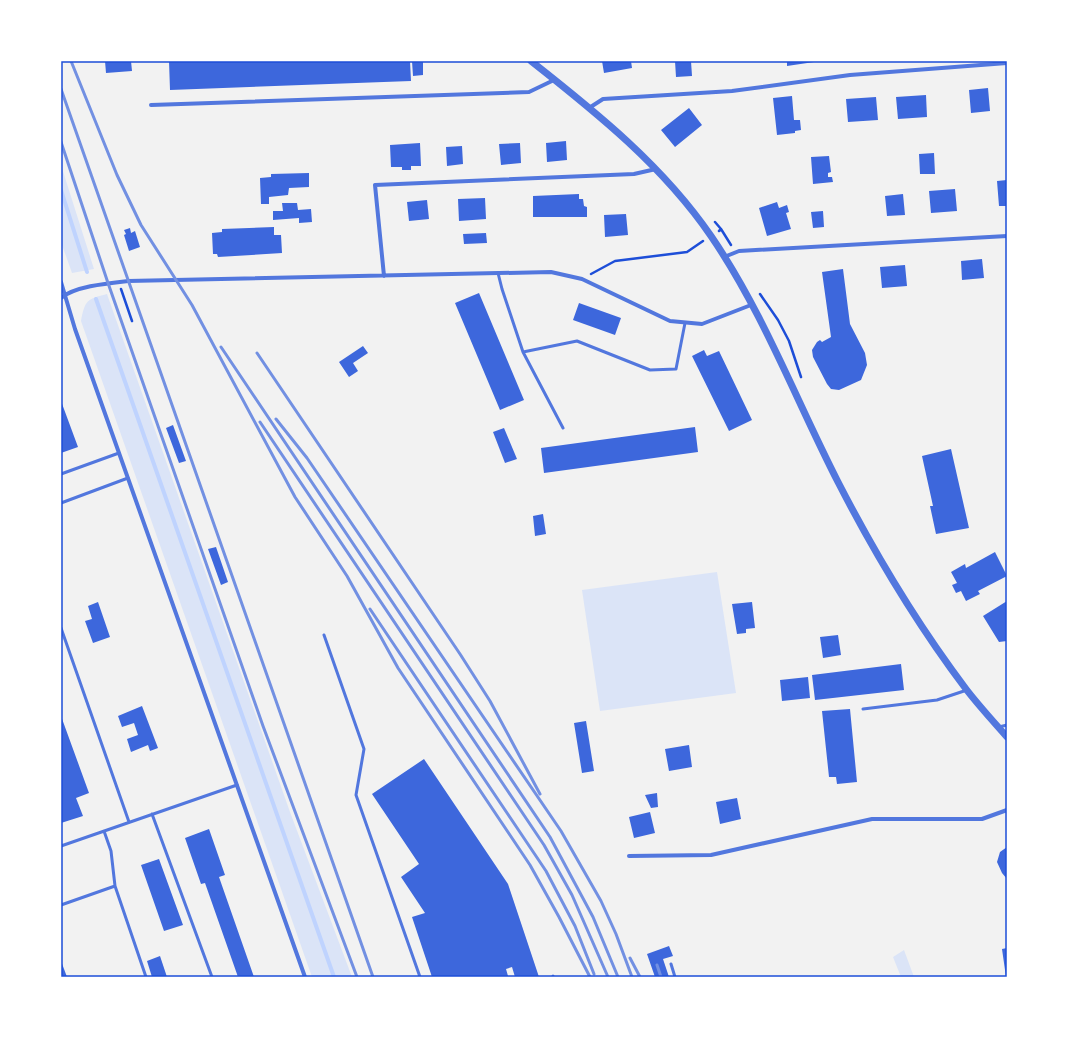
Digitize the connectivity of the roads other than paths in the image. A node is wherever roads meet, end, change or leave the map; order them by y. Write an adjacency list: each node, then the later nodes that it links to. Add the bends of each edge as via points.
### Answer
1 (531, 61): 3 (street)
2 (1007, 63): 5 (street, via 850,75 732,90 604,99)
3 (555, 80): 4 (street, via 529,92); 5 (street)
4 (151, 105)
5 (589, 108): 6 (street)
6 (656, 169): 8 (street, via 677,191); 10 (street, via 634,174 375,185)
7 (1007, 236): 8 (street, via 739,251)
8 (724, 257): 14 (street)
9 (498, 273): 10 (street); 15 (street, via 551,272 582,279 670,321); 16 (lane)
10 (384, 276): 12 (street, via 118,282)
11 (61, 282): 12 (street)
12 (65, 294): 13 (street); 18 (street)
13 (61, 298)
14 (752, 306): 15 (street, via 702,324); 24 (street, via 876,554 922,628)
15 (685, 322): 16 (lane, via 676,369 650,370 577,341)
16 (523, 352): 17 (lane)
17 (563, 428)
18 (120, 453): 19 (lane); 20 (street)
19 (61, 474)
20 (128, 478): 21 (lane); 29 (street)
21 (61, 503)
22 (61, 628): 32 (lane)
23 (324, 636): 42 (lane, via 364,749 356,795)
24 (967, 690): 25 (lane, via 937,700); 27 (street)
25 (864, 709)
26 (1007, 725): 27 (lane)
27 (999, 727): 28 (street)
28 (1007, 737)
29 (237, 785): 31 (lane); 41 (street)
30 (1007, 810): 35 (street, via 982,819 872,819 711,855)
31 (152, 814): 32 (lane); 40 (lane)
32 (129, 822): 33 (lane)
33 (104, 831): 34 (lane); 36 (lane, via 111,851)
34 (61, 846)
35 (629, 856)
36 (115, 886): 37 (lane); 39 (lane)
37 (61, 905)
38 (671, 964): 43 (lane)
39 (146, 977)
40 (212, 977)
41 (305, 977)
42 (420, 977)
43 (675, 977)

